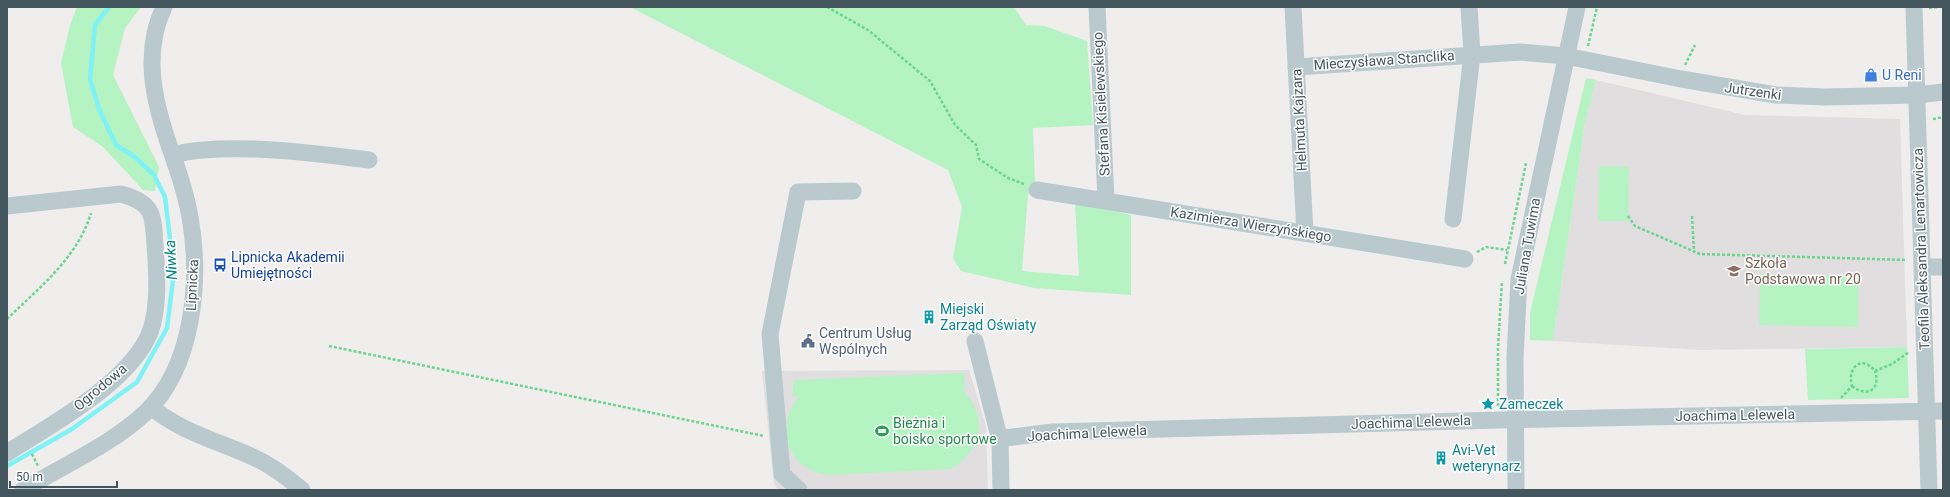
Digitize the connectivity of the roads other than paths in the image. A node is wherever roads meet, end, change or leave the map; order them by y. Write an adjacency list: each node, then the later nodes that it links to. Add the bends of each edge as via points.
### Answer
1 (164, 7): 12 (street, Lipnicka, via 154,43 152,74 155,102)
2 (1097, 7): 16 (street, Stefana Kisielewskiego)
3 (1293, 7): 9 (street, Helmuta Kajzara)
4 (1469, 7): 7 (street, Mieczysława Stanclika)
5 (1577, 7): 8 (street, Juliana Tuwima)
6 (1914, 7): 11 (street, Teofila Aleksandra Lenartowicza)
7 (1472, 54): 8 (street, Mieczysława Stanclika, via 1520,52); 9 (street, Mieczysława Stanclika); 18 (street)
8 (1566, 56): 11 (street, Jutrzenki, via 1776,95); 27 (street, Juliana Tuwima, via 1519,279)
9 (1296, 67): 19 (street, Helmuta Kajzara)
10 (1943, 92): 11 (street, Jutrzenki)
11 (1917, 95): 21 (street, Teofila Aleksandra Lenartowicza)
12 (173, 155): 13 (street, via 194,150 241,148); 24 (street, Lipnicka, via 190,219 194,249 193,297 183,350 166,386)
13 (369, 160)
14 (1037, 190): 16 (street, Kazimierza Wierzyńskiego)
15 (853, 191): 32 (street, via 798,192 770,334 782,474)
16 (1106, 200): 19 (street, Kazimierza Wierzyńskiego)
17 (7, 206): 29 (street, Ogrodowa, via 121,194 143,201 154,223 156,261 153,320 148,338 130,362 96,394)
18 (1453, 219)
19 (1305, 233): 20 (street, Kazimierza Wierzyńskiego)
20 (1465, 259)
21 (1917, 264): 22 (street); 25 (street, Teofila Aleksandra Lenartowicza)
22 (1943, 267)
23 (975, 340): 28 (street)
24 (151, 407): 30 (street, Lipnicka, via 117,435); 31 (street, via 176,425 255,458 278,471)
25 (1926, 411): 26 (street, Joachima Lelewela); 27 (street, Joachima Lelewela); 35 (street, Teofila Aleksandra Lenartowicza)
26 (1943, 411)
27 (1515, 420): 28 (street, Joachima Lelewela, via 1053,432 1005,438); 34 (street, Juliana Tuwima)
28 (1000, 441): 33 (street)
29 (7, 452)
30 (22, 490)
31 (302, 490)
32 (799, 490)
33 (1001, 490)
34 (1516, 490)
35 (1929, 490)

